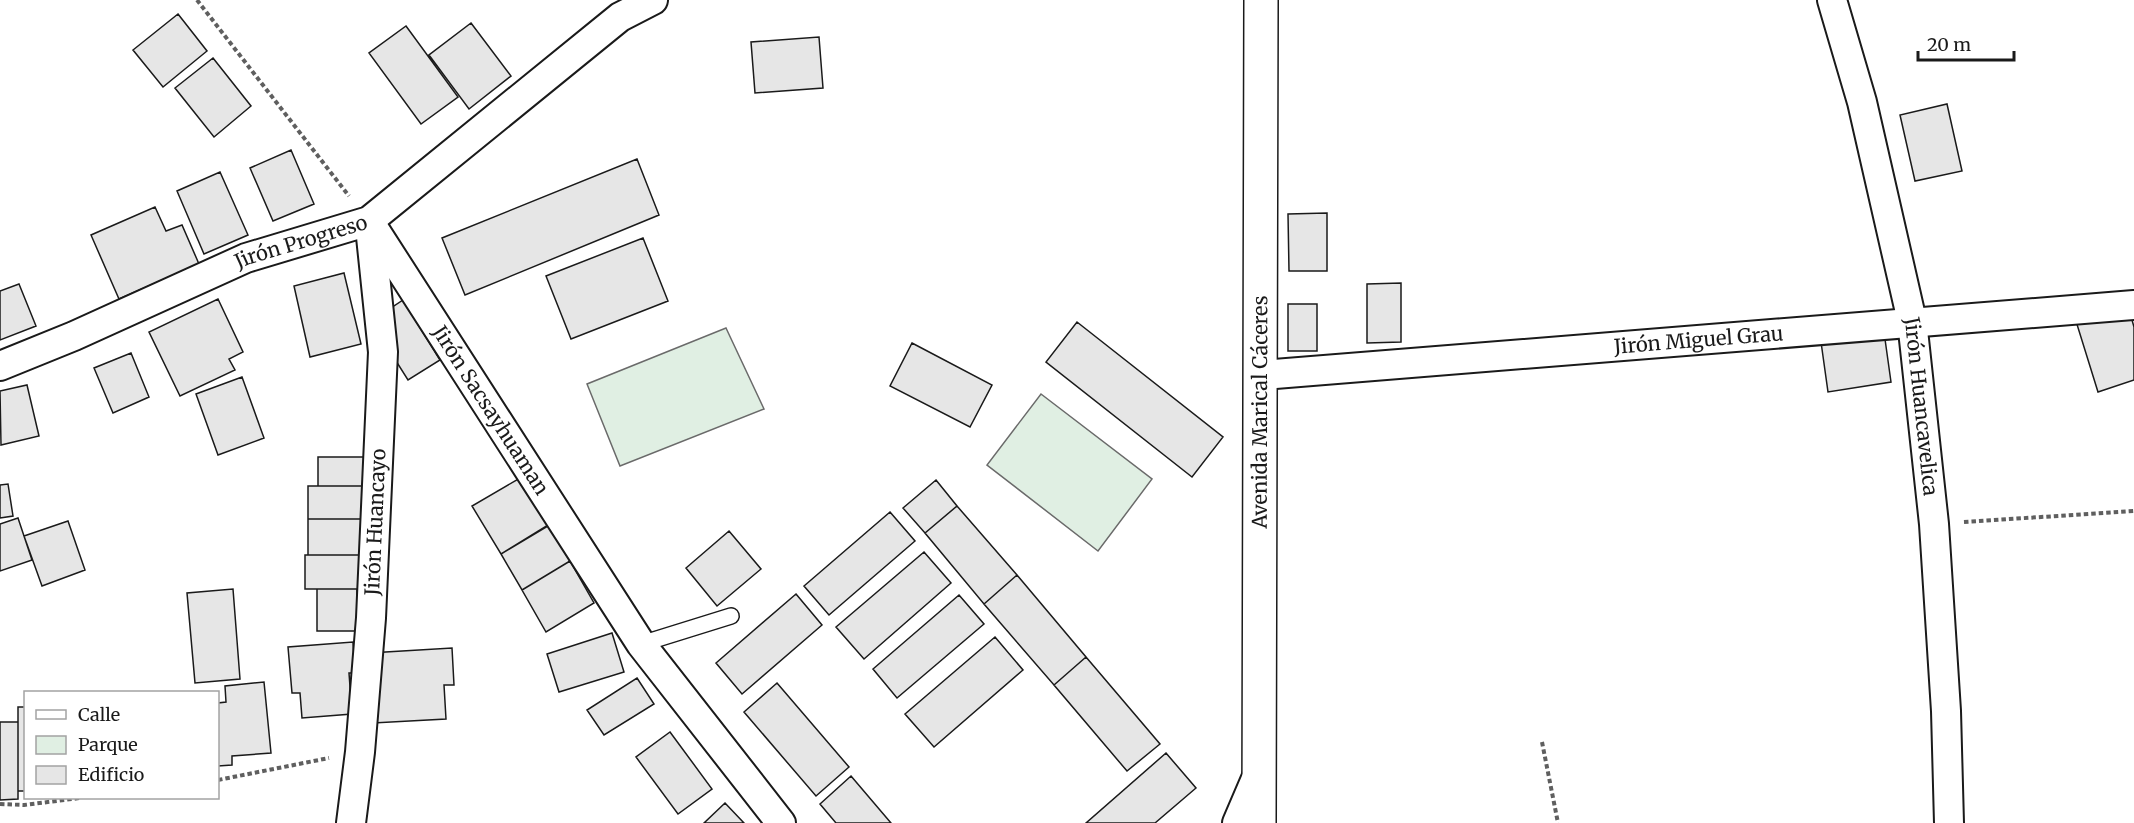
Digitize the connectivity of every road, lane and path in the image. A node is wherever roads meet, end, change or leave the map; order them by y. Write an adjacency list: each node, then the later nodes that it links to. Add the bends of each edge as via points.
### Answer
1 (197, 0): 5 (path)
2 (653, 0): 5 (street, Jirón Progreso, via 620,17)
3 (1261, 0): 9 (street, Avenida Marical Cáceres)
4 (1832, 0): 7 (street, Jirón Huancavelica, via 1862,102)
5 (369, 221): 8 (street, Jirón Progreso, via 246,258); 13 (street, Jirón Sacsayhuaman); 15 (street, Jirón Huancayo, via 383,352)
6 (2134, 305): 7 (street, Jirón Miguel Grau)
7 (1912, 321): 9 (street, Jirón Miguel Grau); 11 (street, Jirón Huancavelica)
8 (0, 366)
9 (1262, 375): 16 (street, Avenida Marical Cáceres)
10 (2134, 511): 11 (path)
11 (1934, 524): 25 (street, Jirón Huancavelica)
12 (731, 616): 13 (lane)
13 (641, 644): 21 (street, Jirón Sacsayhuaman)
14 (1542, 742): 24 (path)
15 (360, 752): 17 (path); 20 (street, Jirón Huancayo)
16 (1260, 770): 22 (street); 23 (street, Avenida Marical Cáceres)
17 (219, 780)
18 (72, 799): 19 (path)
19 (0, 804)
20 (351, 823)
21 (781, 823)
22 (1238, 823)
23 (1259, 823)
24 (1558, 823)
25 (1949, 823)

